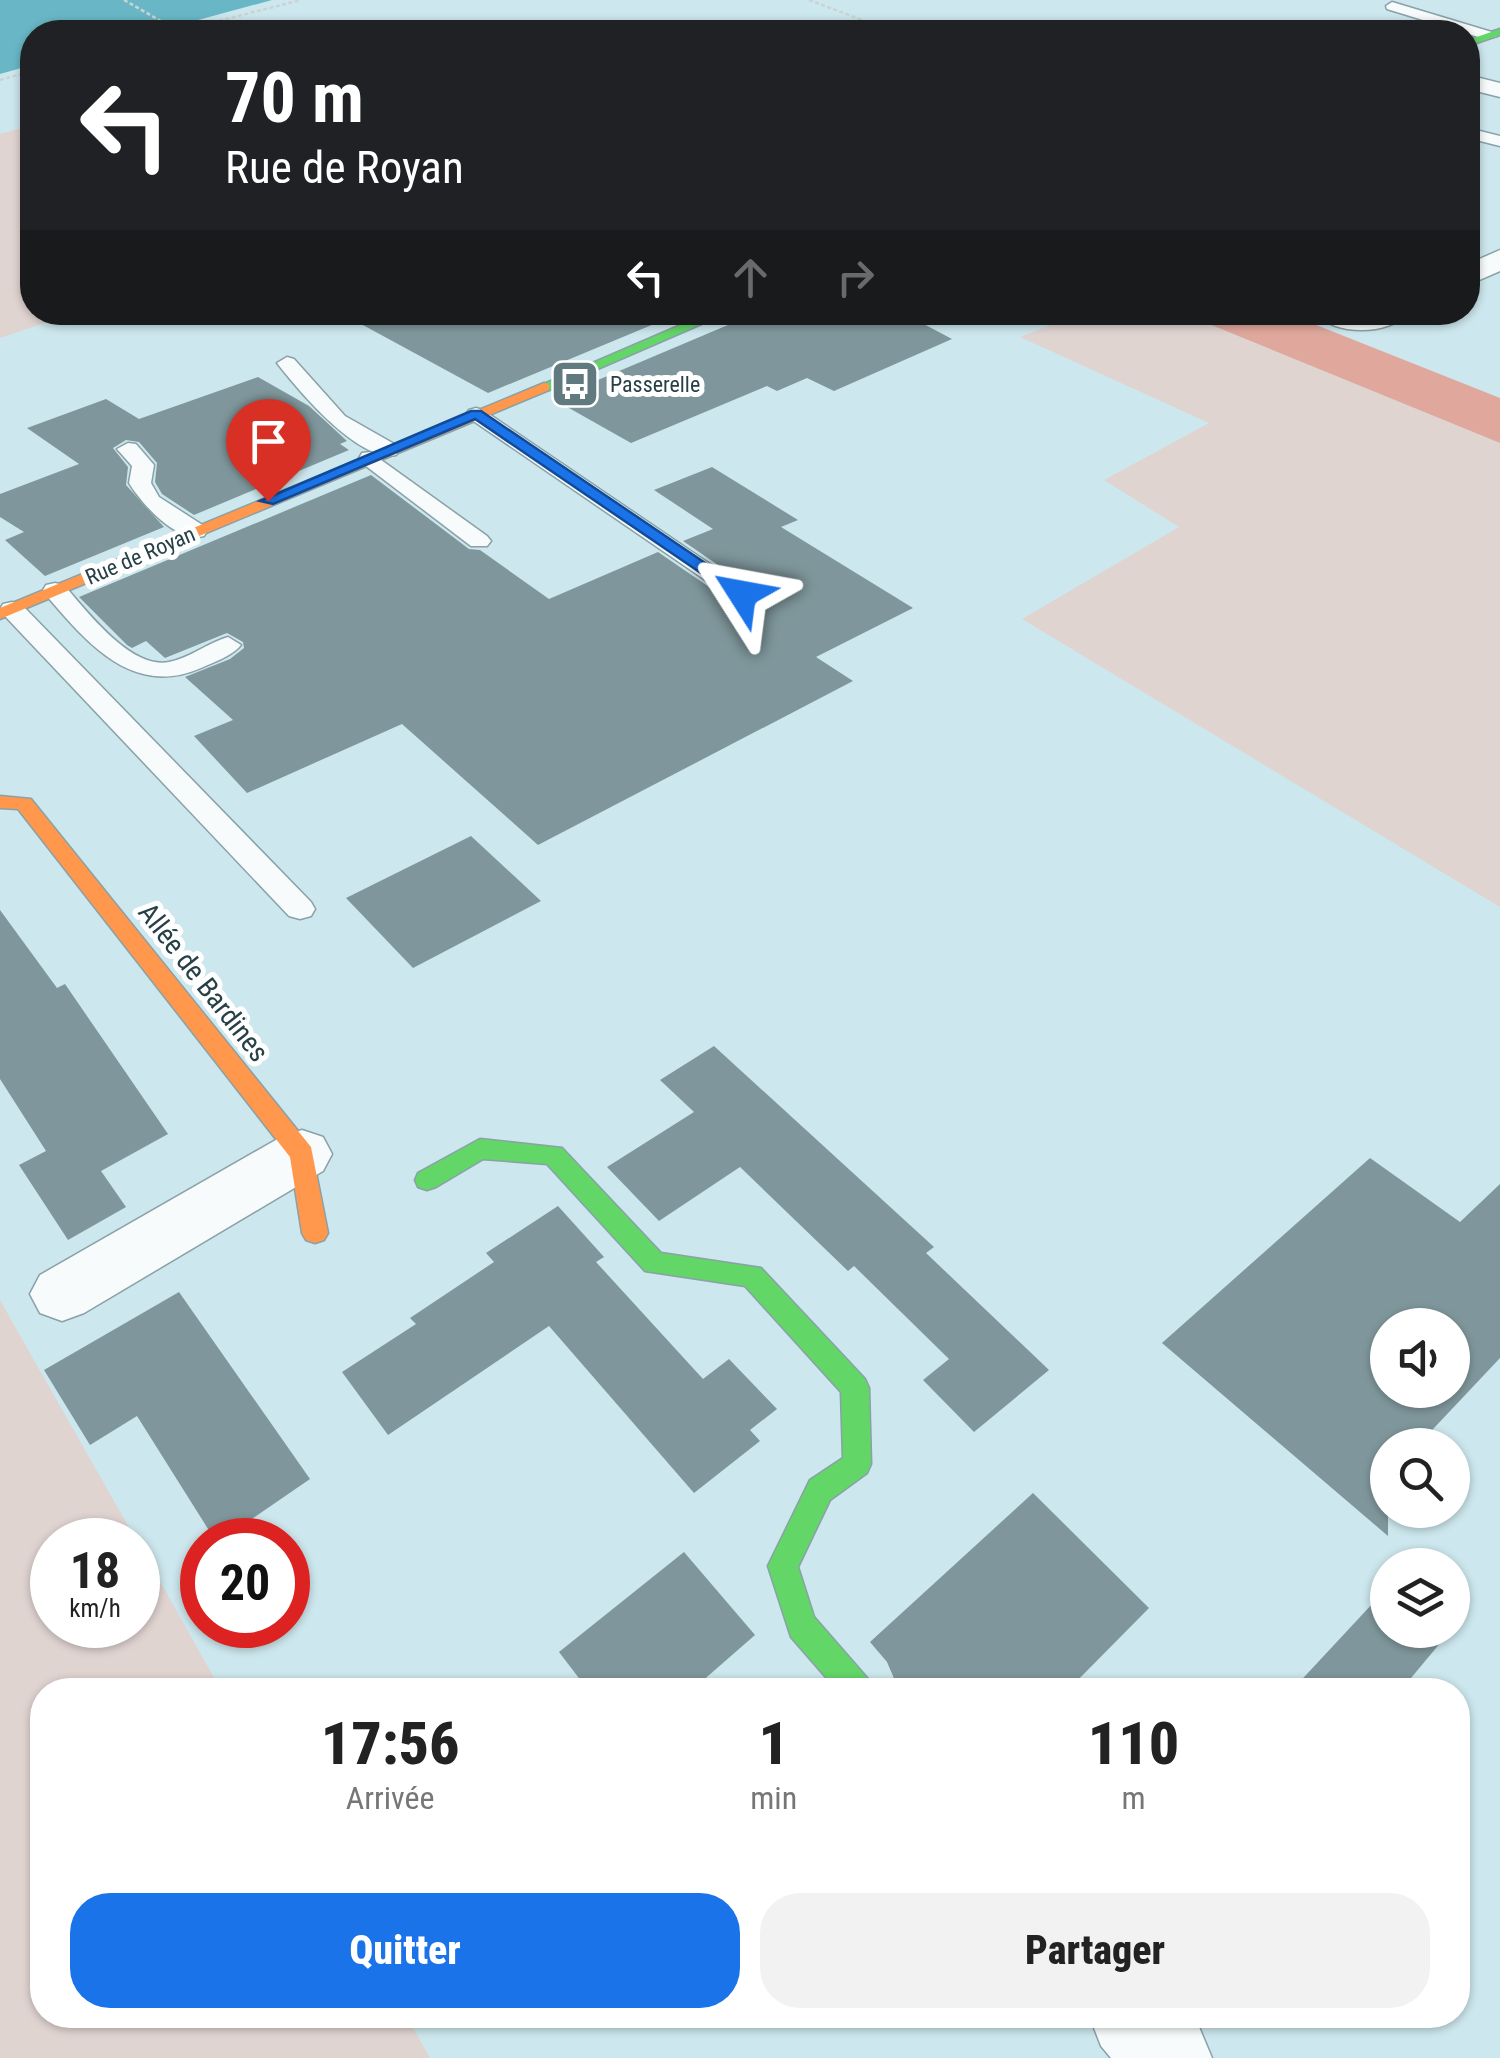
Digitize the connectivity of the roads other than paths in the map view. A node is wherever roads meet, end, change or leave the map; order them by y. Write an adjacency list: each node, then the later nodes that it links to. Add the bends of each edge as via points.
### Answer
1 (1399, 3): 2 (lane)
2 (1448, 20)
3 (692, 325): 5 (street, Rue de Royan)
4 (287, 362): 7 (lane)
5 (476, 414): 7 (street, Rue de Royan); 11 (lane)
6 (128, 449): 8 (lane, via 143,465 140,483 151,501)
7 (379, 454): 8 (street, Rue de Royan); 9 (lane)
8 (196, 531): 10 (street, Rue de Royan)
9 (478, 541)
10 (55, 590): 12 (street, Rue de Royan); 13 (lane, via 96,637 140,668 167,670)
11 (742, 594)
12 (6, 612): 15 (lane)
13 (228, 645)
14 (0, 802): 16 (street, Allée de Bardines, via 24,803)
15 (300, 909)
16 (302, 1154): 18 (street, Allée de Bardines); 19 (street)
17 (427, 1180): 20 (street, via 480,1148 554,1155 654,1263 752,1276 856,1388 856,1464 820,1490 783,1566 802,1626)
18 (314, 1233)
19 (62, 1294)
20 (846, 1678)
21 (1143, 2028): 22 (street)
22 (1168, 2058)

